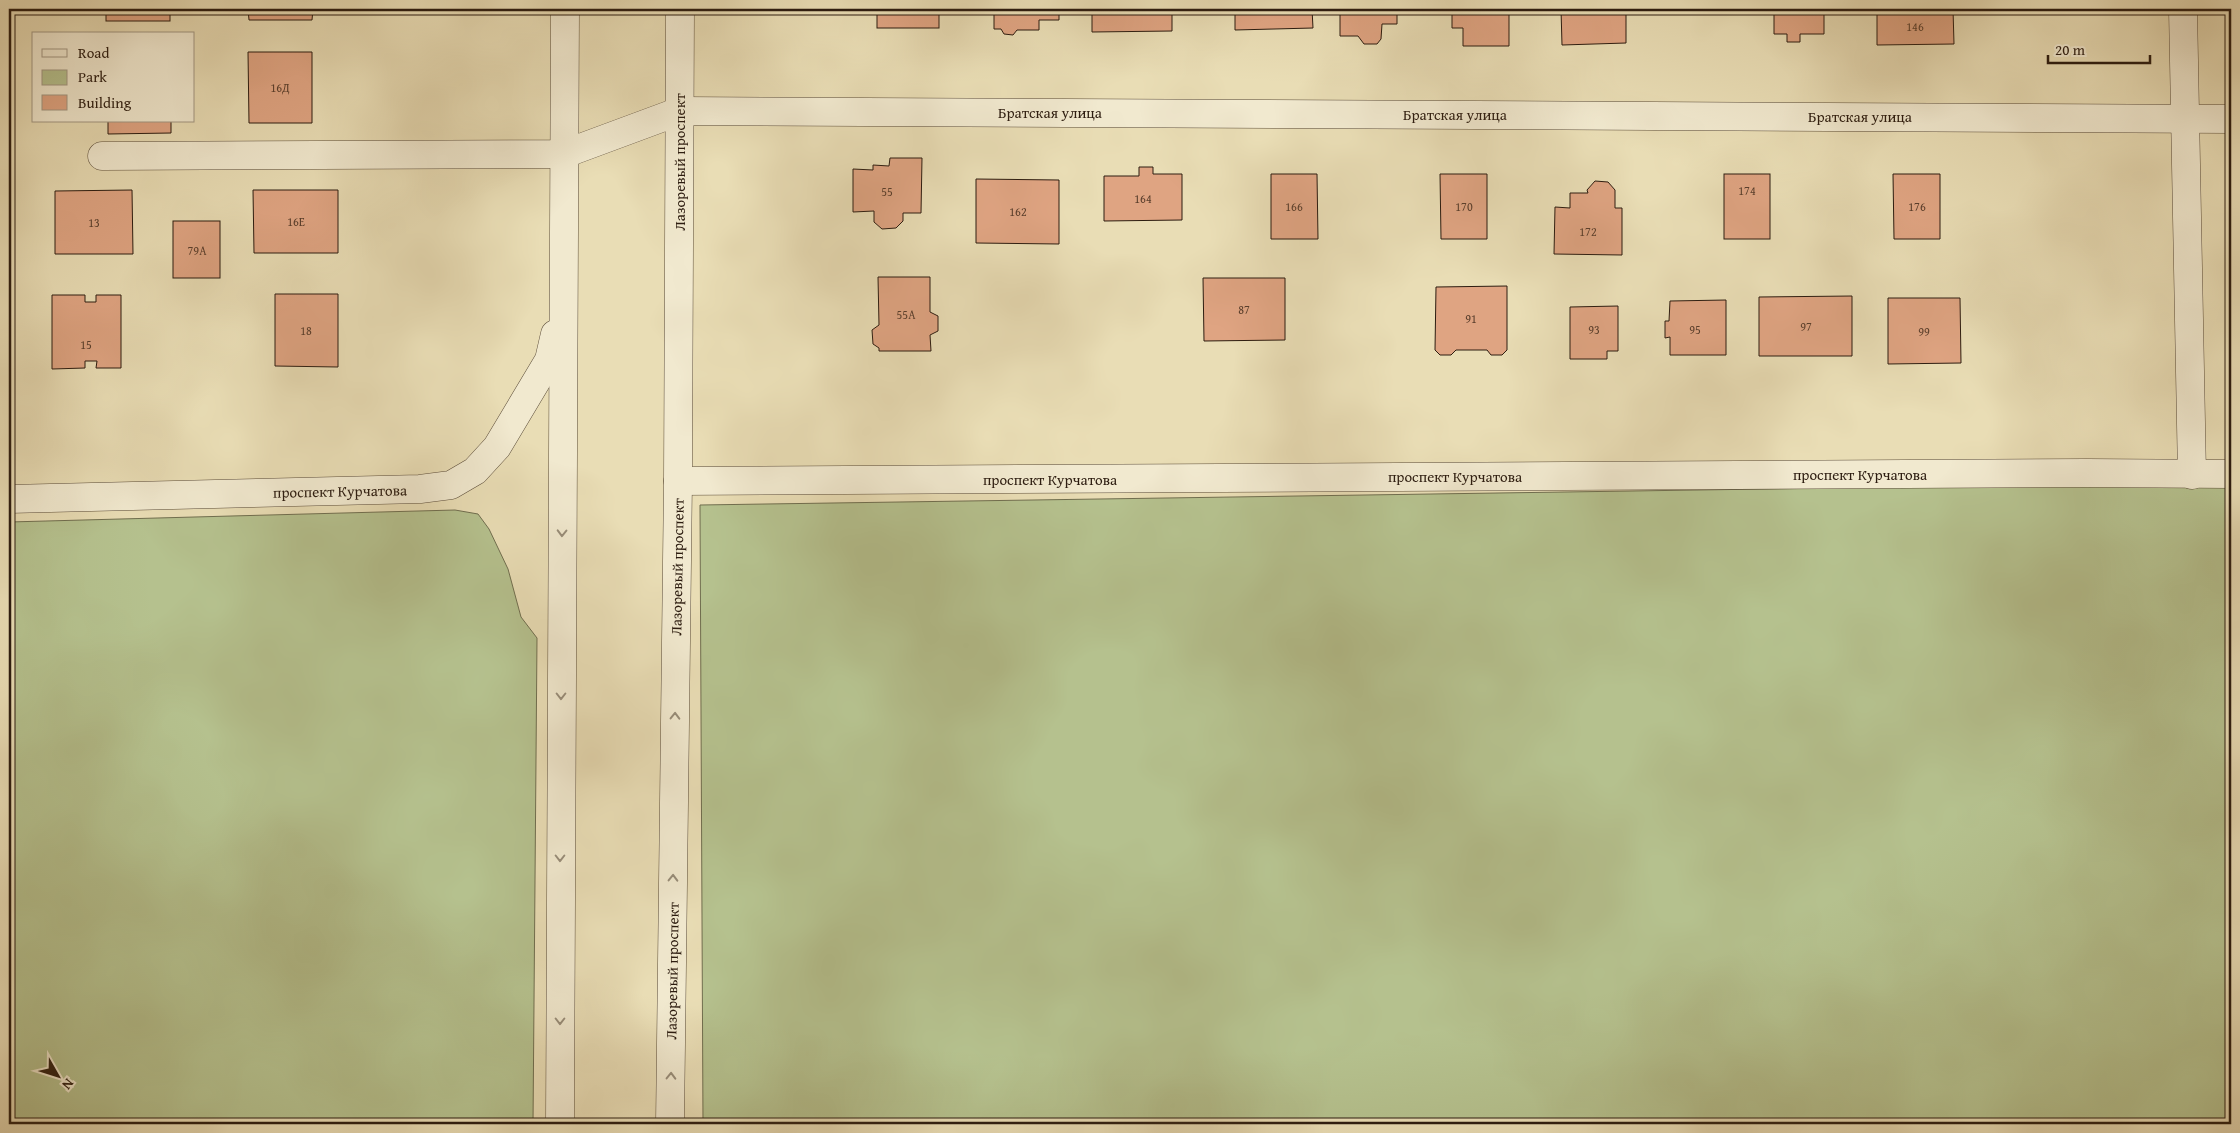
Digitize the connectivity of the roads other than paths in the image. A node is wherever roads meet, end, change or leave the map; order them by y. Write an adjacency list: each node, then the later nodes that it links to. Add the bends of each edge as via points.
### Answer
1 (565, 9): 7 (street)
2 (680, 9): 4 (street, Лазоревый проспект)
3 (2183, 9): 5 (street)
4 (680, 111): 5 (street, Братская улица); 7 (street); 12 (street, Лазоревый проспект)
5 (2184, 119): 6 (street, Братская улица); 11 (street)
6 (2231, 119)
7 (564, 154): 8 (street); 9 (street)
8 (102, 156)
9 (563, 304): 13 (street, проспект Курчатова, via 549,360 514,421 497,447 475,471 451,485 420,490); 14 (street, one-way to 14)
10 (2231, 474): 11 (street, проспект Курчатова)
11 (2192, 475): 12 (street, проспект Курчатова)
12 (678, 480): 15 (street, Лазоревый проспект, one-way to 12)
13 (9, 499)
14 (560, 1124)
15 (670, 1124)

